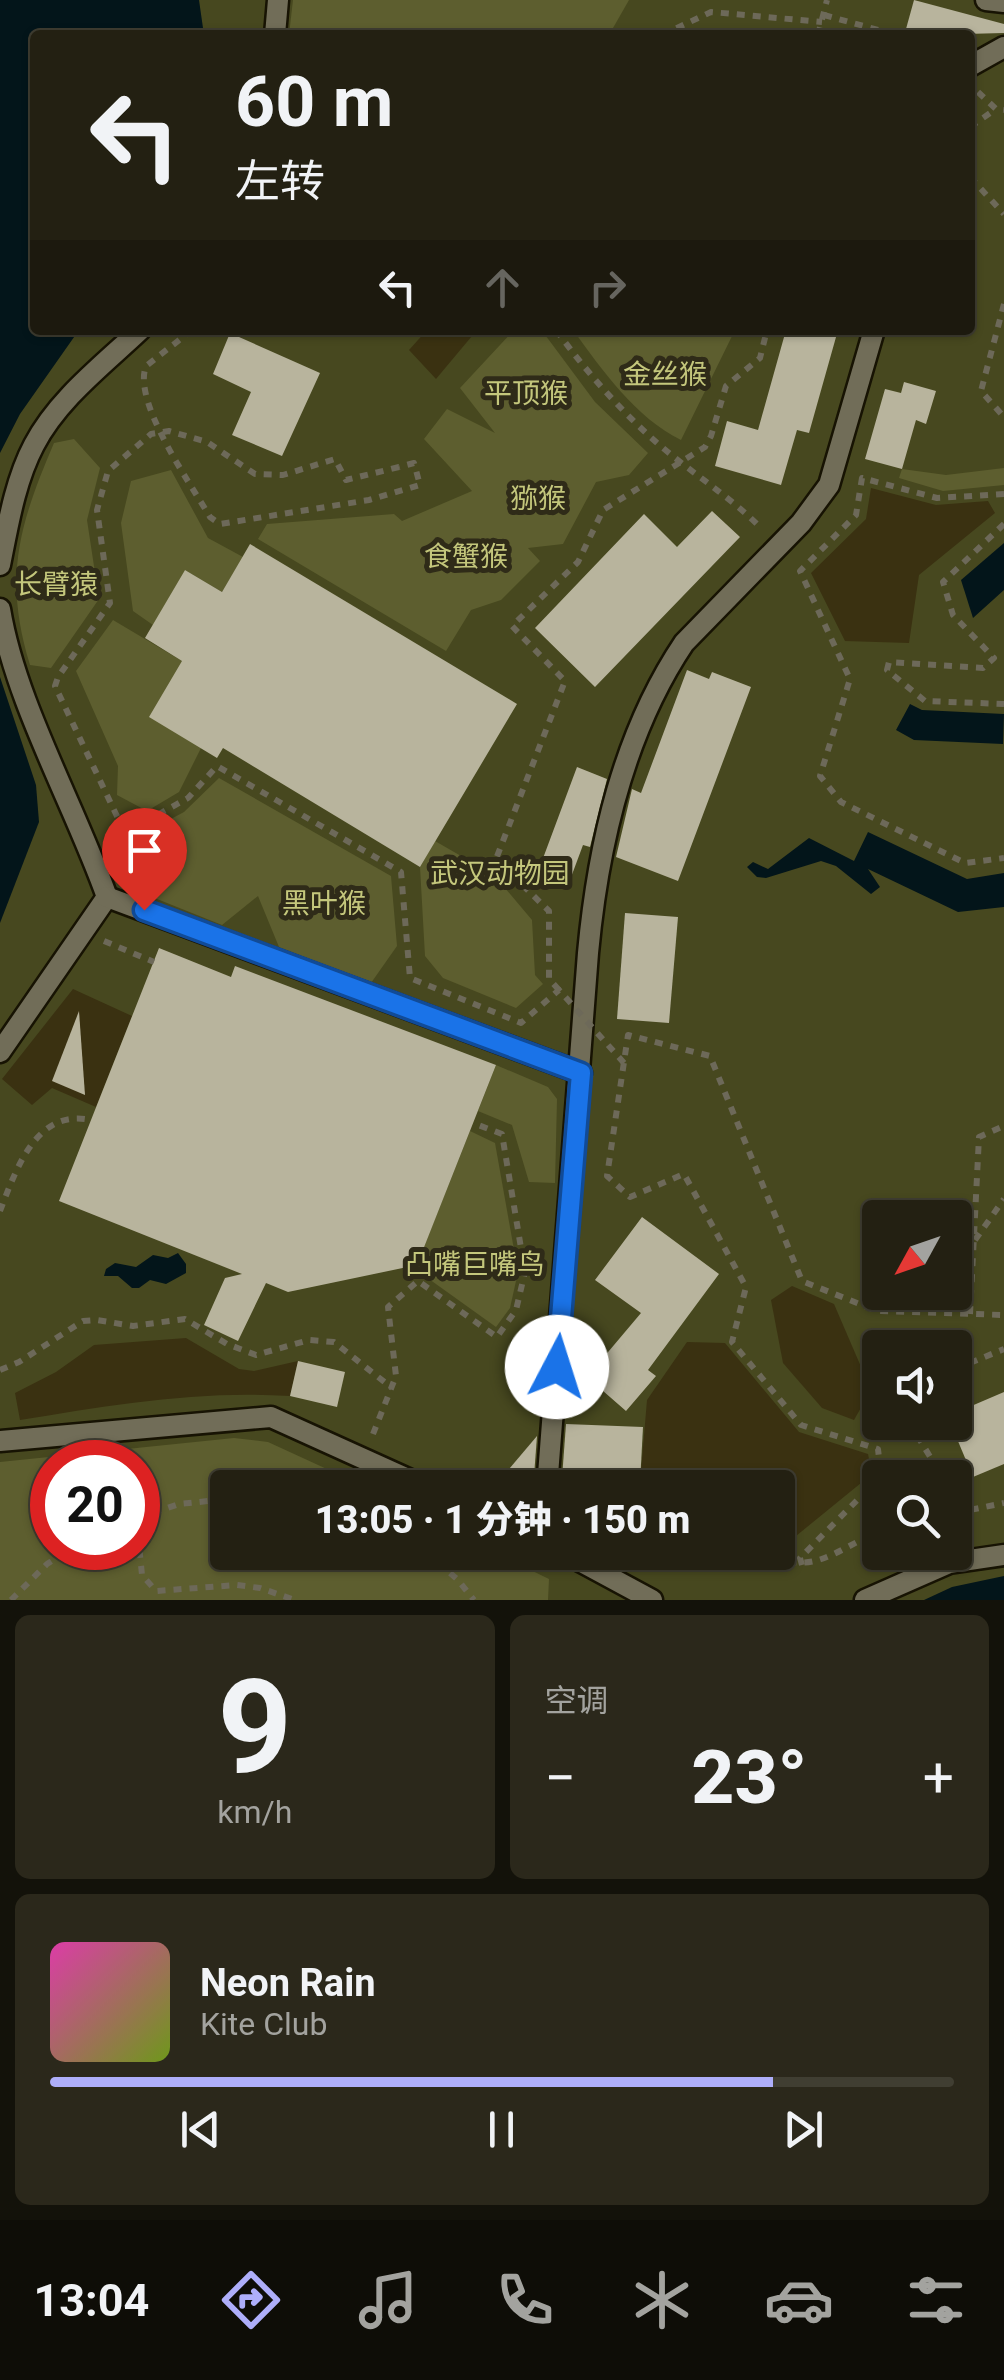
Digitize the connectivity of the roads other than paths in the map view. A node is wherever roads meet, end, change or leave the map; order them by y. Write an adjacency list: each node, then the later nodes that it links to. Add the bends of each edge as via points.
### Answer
1 (278, 0): 4 (lane)
2 (986, 0): 3 (lane)
3 (1004, 2)
4 (275, 30)
5 (1004, 47): 6 (lane)
6 (975, 63)
7 (135, 335): 9 (lane, via 73,393 34,446)
8 (873, 335): 13 (lane, via 829,485 684,643 639,728 595,879)
9 (0, 565)
10 (0, 609): 11 (lane, via 21,686)
11 (107, 897): 12 (lane); 13 (lane)
12 (0, 1052)
13 (581, 1073): 16 (lane)
14 (0, 1442): 15 (lane, via 271,1417)
15 (391, 1470)
16 (548, 1470)
17 (1004, 1555): 20 (lane, via 949,1563)
18 (596, 1570): 19 (lane)
19 (652, 1600)
20 (865, 1600)

